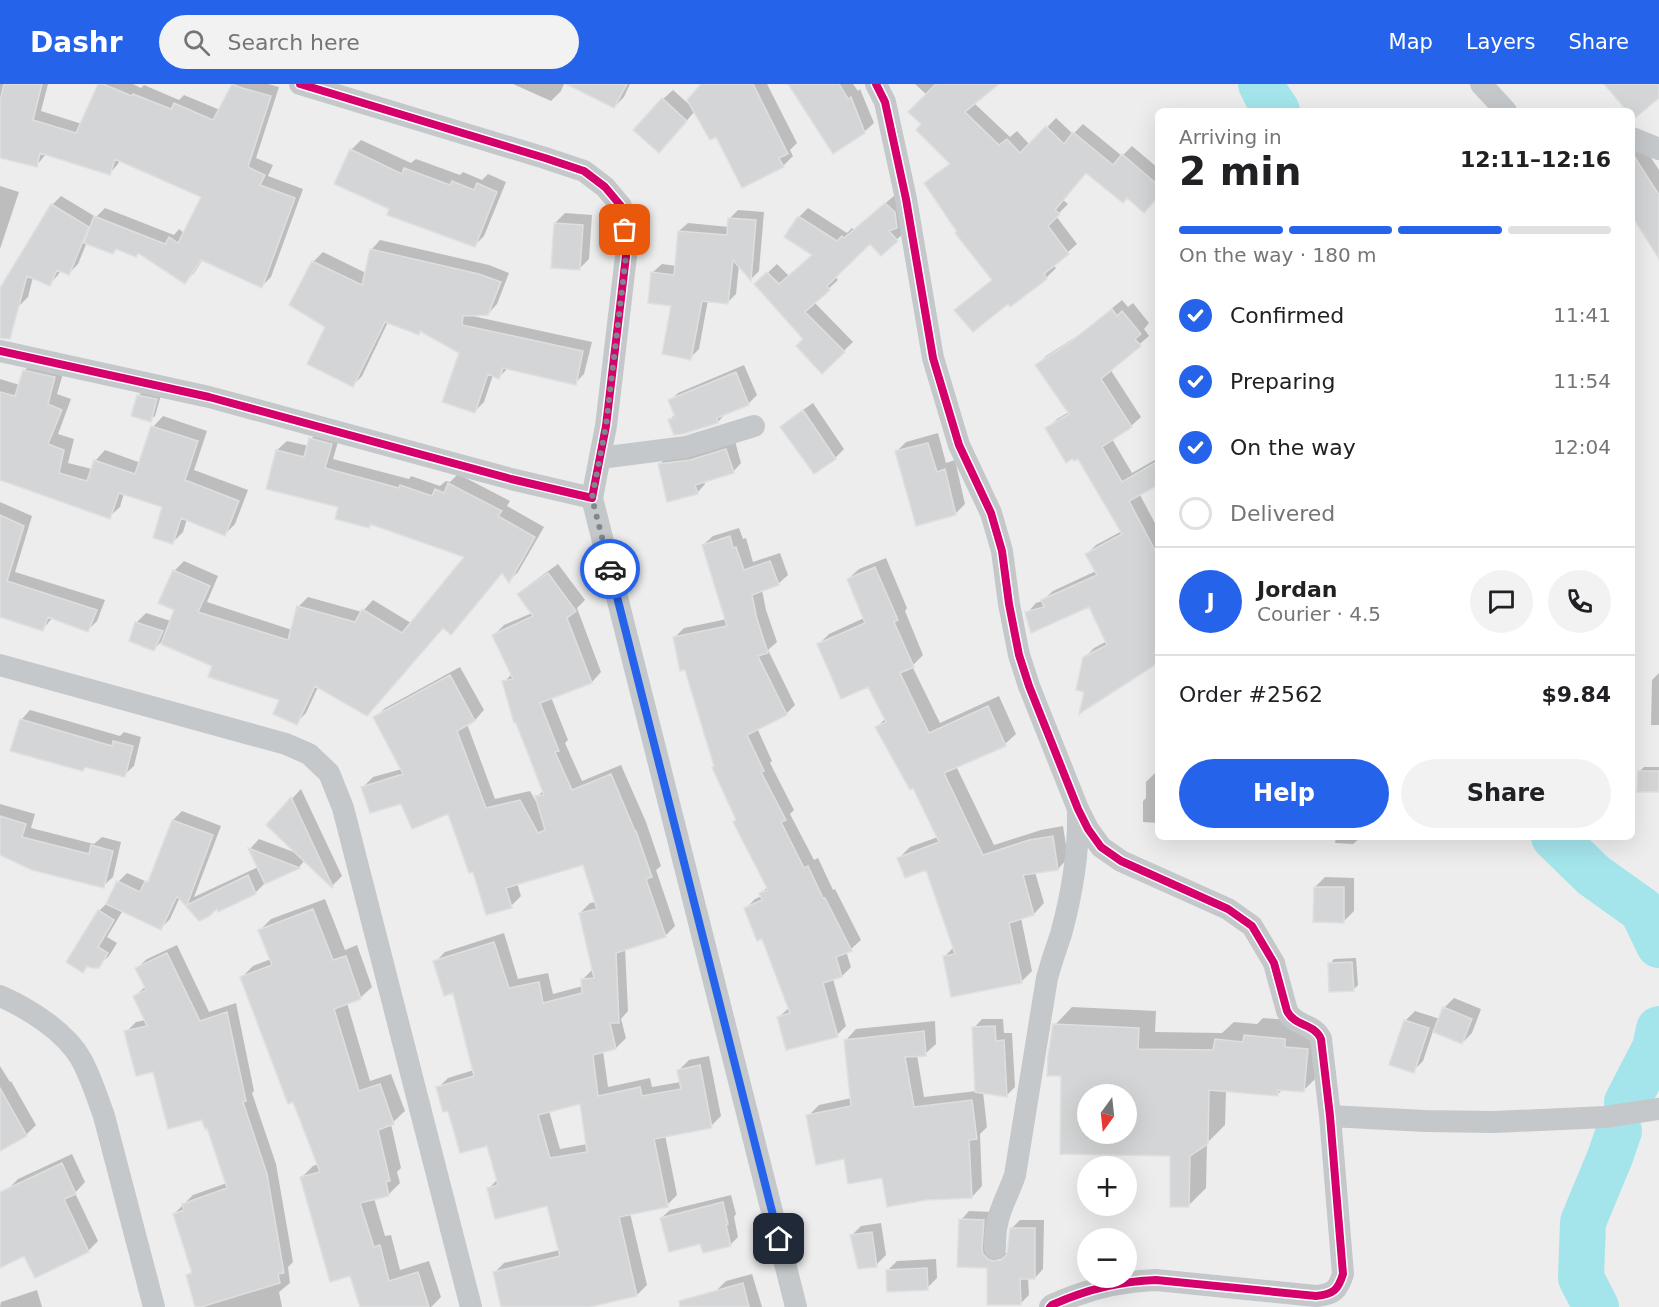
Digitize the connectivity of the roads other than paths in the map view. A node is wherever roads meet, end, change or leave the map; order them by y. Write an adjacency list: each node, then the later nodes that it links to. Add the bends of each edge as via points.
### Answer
1 (300, 84): 9 (street, via 584,171 621,206 626,256)
2 (876, 84): 12 (street, via 885,102 906,199 933,358 959,445 991,513 1002,551 1019,655)
3 (1481, 84): 4 (street)
4 (1503, 108)
5 (1635, 139): 6 (street)
6 (1659, 149)
7 (0, 351): 10 (street, via 209,397)
8 (754, 426): 9 (street, via 686,447)
9 (600, 458): 10 (street)
10 (592, 498): 19 (street)
11 (0, 665): 18 (street, via 286,744 309,754 329,774 343,808)
12 (1078, 809): 15 (street, via 1101,847 1121,861 1228,909 1252,926 1274,963 1290,1018 1318,1032 1321,1039); 16 (street, via 1074,880 1047,978 1015,1175 997,1223)
13 (0, 996): 17 (street, via 42,1018 80,1057 104,1116)
14 (1659, 1109): 15 (street, via 1605,1117 1494,1122)
15 (1330, 1116): 20 (street, via 1343,1274 1339,1286 1329,1294 1316,1296 1156,1280 1078,1293)
16 (995, 1248)
17 (154, 1307)
18 (471, 1307)
19 (796, 1307)
20 (1050, 1307)

